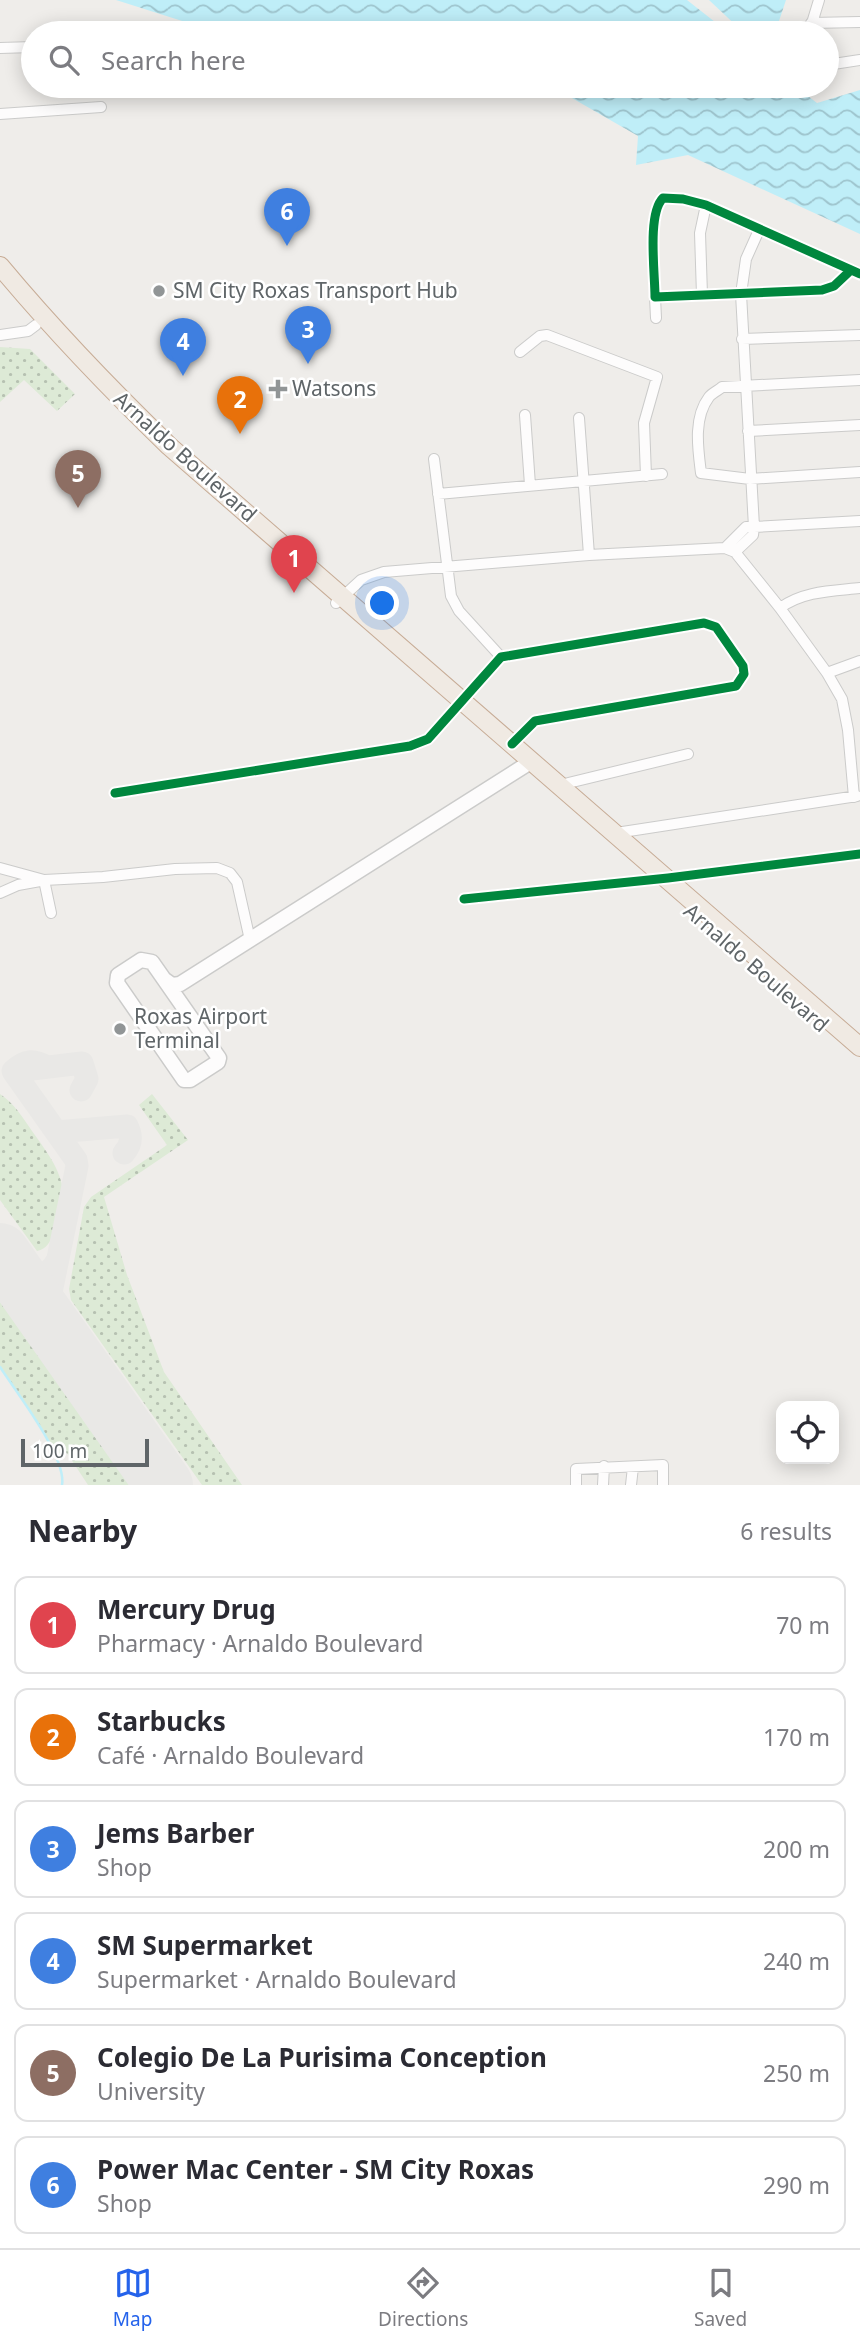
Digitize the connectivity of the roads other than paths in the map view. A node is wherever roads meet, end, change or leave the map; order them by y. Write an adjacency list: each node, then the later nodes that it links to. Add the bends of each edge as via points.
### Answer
1 (819, 0): 2 (street)
2 (812, 21)
3 (860, 22): 4 (street)
4 (839, 25)
5 (21, 47): 6 (street)
6 (0, 48)
7 (860, 60): 8 (street)
8 (839, 63)
9 (101, 107): 10 (street)
10 (0, 114)
11 (706, 205): 12 (street); 17 (street, via 700,233); 18 (street, via 683,198 663,198 657,204)
12 (759, 230): 14 (street); 16 (street, via 746,259)
13 (0, 267): 20 (highway, Arnaldo Boulevard)
14 (855, 272): 16 (street, via 822,290)
15 (0, 285): 20 (highway, Arnaldo Boulevard)
16 (741, 294): 17 (street); 23 (street)
17 (702, 295): 18 (street)
18 (655, 297): 19 (street)
19 (656, 318)
20 (46, 331): 21 (street); 45 (highway, Arnaldo Boulevard, via 98,377 166,449)
21 (0, 335)
22 (860, 335): 23 (street)
23 (742, 339): 26 (street)
24 (520, 352): 34 (street, via 547,335 657,377 644,423)
25 (860, 380): 26 (street)
26 (746, 386): 30 (street); 36 (street, via 722,387 709,397 697,439 701,473)
27 (525, 415): 37 (street)
28 (579, 418): 35 (street)
29 (860, 425): 30 (street)
30 (748, 431): 36 (street)
31 (434, 459): 38 (street)
32 (860, 472): 36 (street)
33 (662, 474): 34 (street)
34 (646, 476): 35 (street)
35 (583, 480): 37 (street); 42 (street)
36 (750, 480): 40 (street)
37 (530, 485): 38 (street)
38 (438, 494): 43 (street)
39 (860, 521): 40 (street)
40 (754, 527): 41 (street, via 746,527)
41 (730, 550): 42 (street); 46 (street)
42 (589, 555): 43 (street)
43 (445, 567): 45 (street, via 384,572 361,580); 47 (street, via 455,604)
44 (860, 588): 46 (street, via 805,596)
45 (339, 600): 50 (highway, Arnaldo Boulevard)
46 (780, 608): 49 (street)
47 (501, 657): 50 (street); 53 (street, via 704,623 716,627 743,666 744,674 736,686 535,721)
48 (860, 661): 49 (street)
49 (827, 673): 52 (street, via 842,699)
50 (461, 704): 53 (highway, Arnaldo Boulevard); 55 (highway, Arnaldo Boulevard); 57 (street, via 428,739 410,746)
51 (860, 729): 52 (street)
52 (849, 730): 58 (street)
53 (512, 744): 55 (highway, Arnaldo Boulevard)
54 (688, 754): 56 (street)
55 (528, 763): 56 (highway, Arnaldo Boulevard); 59 (highway, Arnaldo Boulevard); 68 (street)
56 (560, 785): 59 (highway, Arnaldo Boulevard)
57 (115, 793)
58 (857, 796): 60 (street)
59 (594, 820): 60 (highway, Arnaldo Boulevard); 63 (highway, Arnaldo Boulevard)
60 (615, 833): 63 (highway, Arnaldo Boulevard)
61 (860, 854): 63 (street)
62 (0, 868): 64 (street)
63 (661, 879): 66 (street); 70 (highway, Arnaldo Boulevard)
64 (44, 880): 65 (street); 67 (street); 68 (street, via 217,868 237,882)
65 (0, 893)
66 (464, 899)
67 (51, 913)
68 (250, 940): 69 (street)
69 (179, 991): 69 (street, via 219,1058 187,1081 116,979 137,962 147,960)
70 (851, 1043): 71 (highway, Arnaldo Boulevard)
71 (860, 1059)
72 (604, 1466): 73 (street); 74 (street, via 576,1469); 75 (street)
73 (633, 1467): 76 (street); 77 (street, via 663,1465)
74 (576, 1485)
75 (603, 1485)
76 (631, 1485)
77 (663, 1485)

